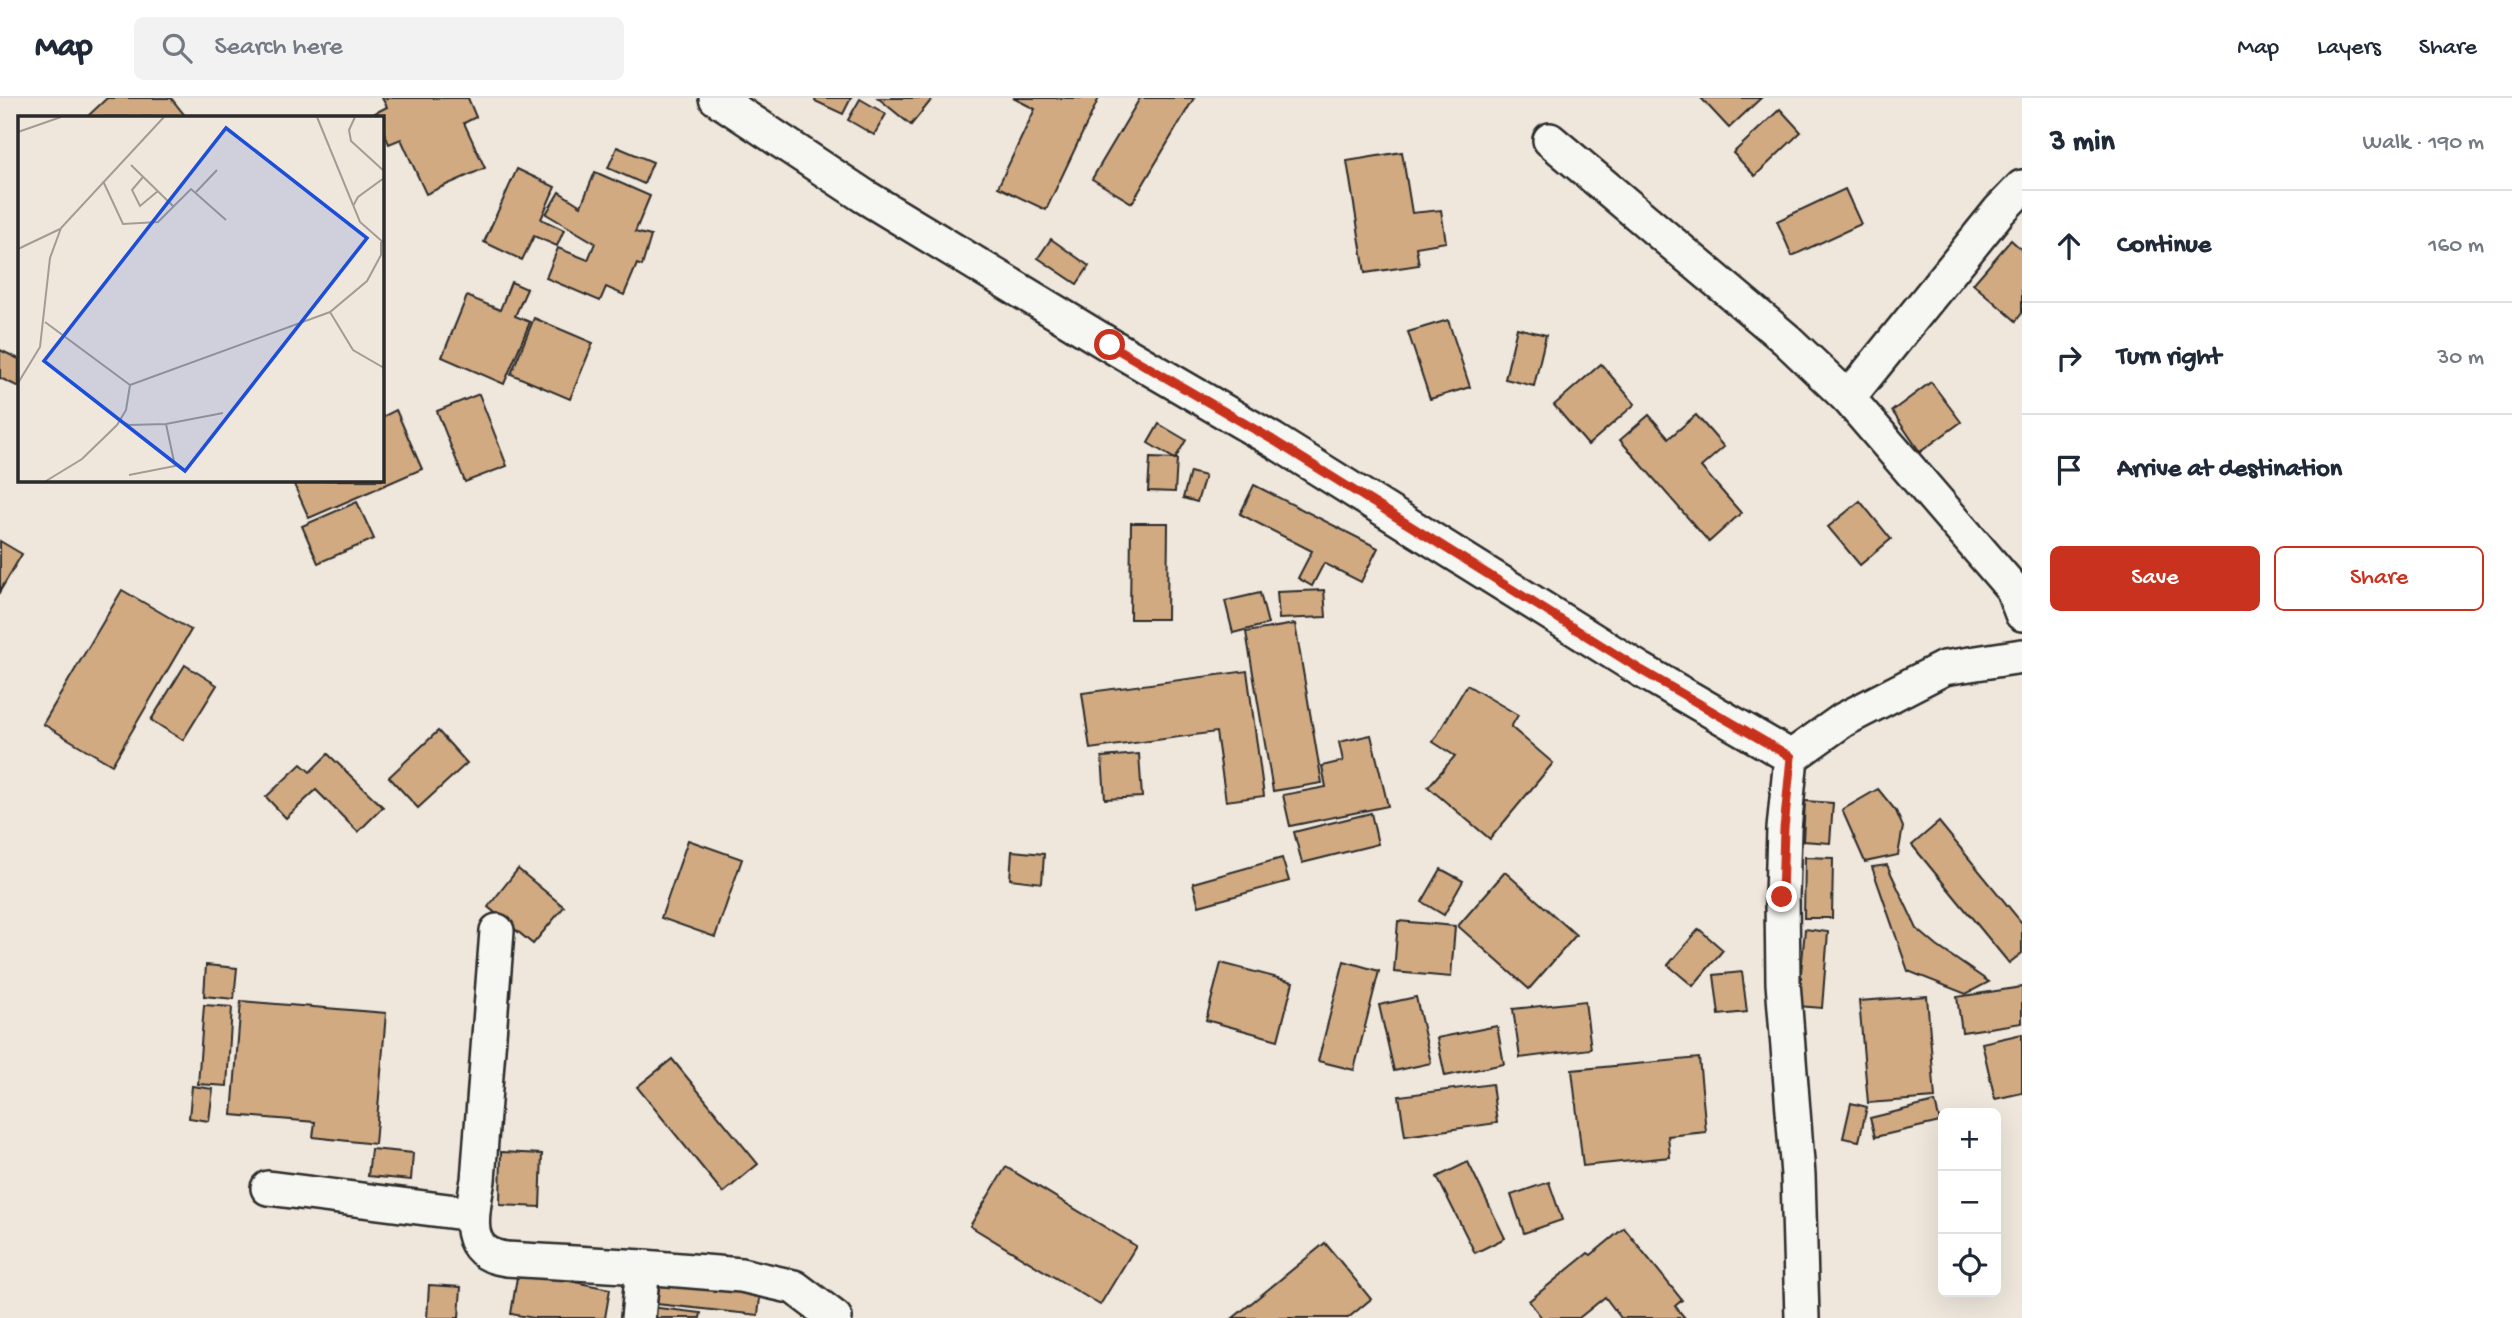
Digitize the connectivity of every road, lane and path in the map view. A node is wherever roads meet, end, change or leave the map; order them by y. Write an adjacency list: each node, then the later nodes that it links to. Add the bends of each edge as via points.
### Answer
1 (716, 98): 7 (street, via 864,196)
2 (1550, 140): 4 (street, via 1787,340)
3 (2022, 187): 4 (street)
4 (1848, 398): 5 (street, via 2012,588)
5 (2022, 614)
6 (2022, 656): 7 (street, via 1944,668 1843,720)
7 (1791, 757): 14 (street, via 1783,856 1783,983 1798,1175)
8 (497, 931): 10 (street)
9 (268, 1188): 10 (street)
10 (472, 1214): 11 (street, via 475,1240 492,1257)
11 (643, 1267): 12 (street); 13 (street, via 741,1275 794,1287)
12 (638, 1318)
13 (835, 1318)
14 (1802, 1318)

